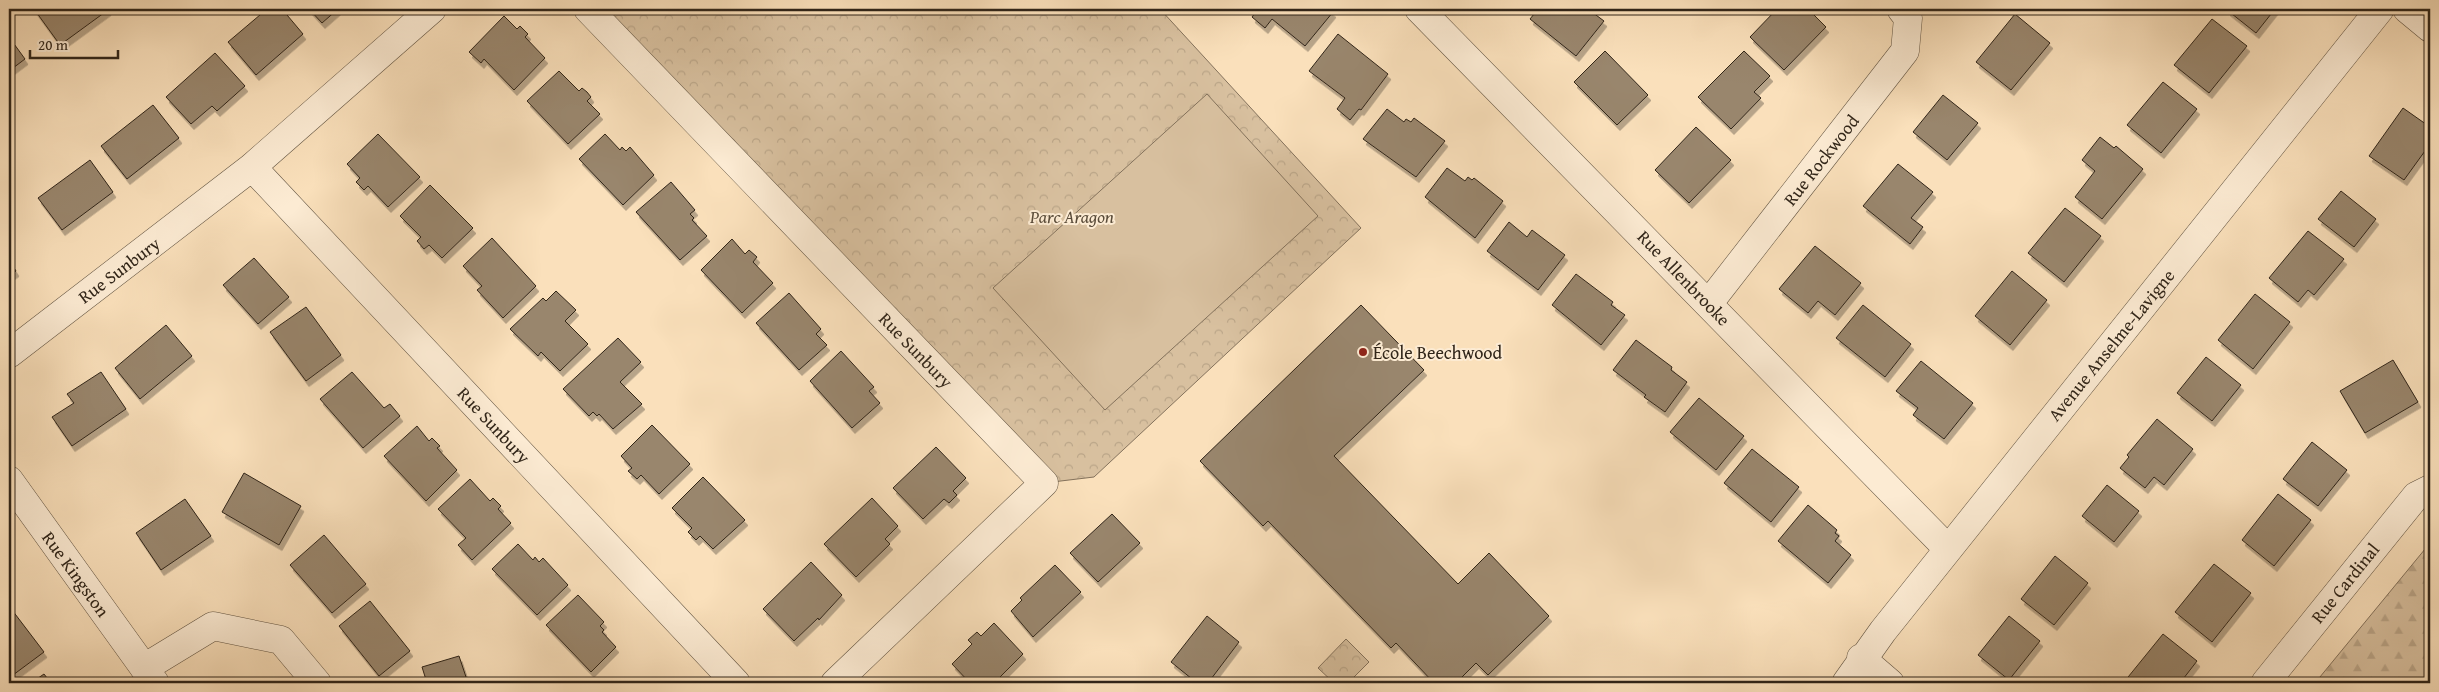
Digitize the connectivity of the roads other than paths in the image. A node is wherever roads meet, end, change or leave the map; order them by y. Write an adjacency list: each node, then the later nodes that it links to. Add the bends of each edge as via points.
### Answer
1 (432, 9): 8 (street, Rue Sunbury)
2 (588, 9): 18 (street, Rue Sunbury, via 1044,483)
3 (1420, 9): 9 (street, Rue Allenbrooke)
4 (1901, 9): 9 (street, Rue Rockwood, via 1908,18 1906,51)
5 (2380, 9): 13 (street, Avenue Anselme-Lavigne)
6 (2407, 9): 7 (street)
7 (2430, 28)
8 (252, 167): 10 (street, Rue Sunbury); 17 (street, Rue Sunbury)
9 (1709, 304): 13 (street, Rue Allenbrooke)
10 (9, 354)
11 (9, 480): 15 (street, Rue Kingston)
12 (2430, 489): 21 (street, Rue Cardinal, via 2416,496)
13 (1948, 549): 14 (street, Avenue Anselme-Lavigne)
14 (1862, 658): 19 (street, Avenue Anselme-Lavigne); 20 (street)
15 (150, 675): 16 (street, Rue Kingston, via 213,626 280,640)
16 (317, 683)
17 (736, 683)
18 (835, 683)
19 (1846, 683)
20 (1890, 683)
21 (2265, 683)

